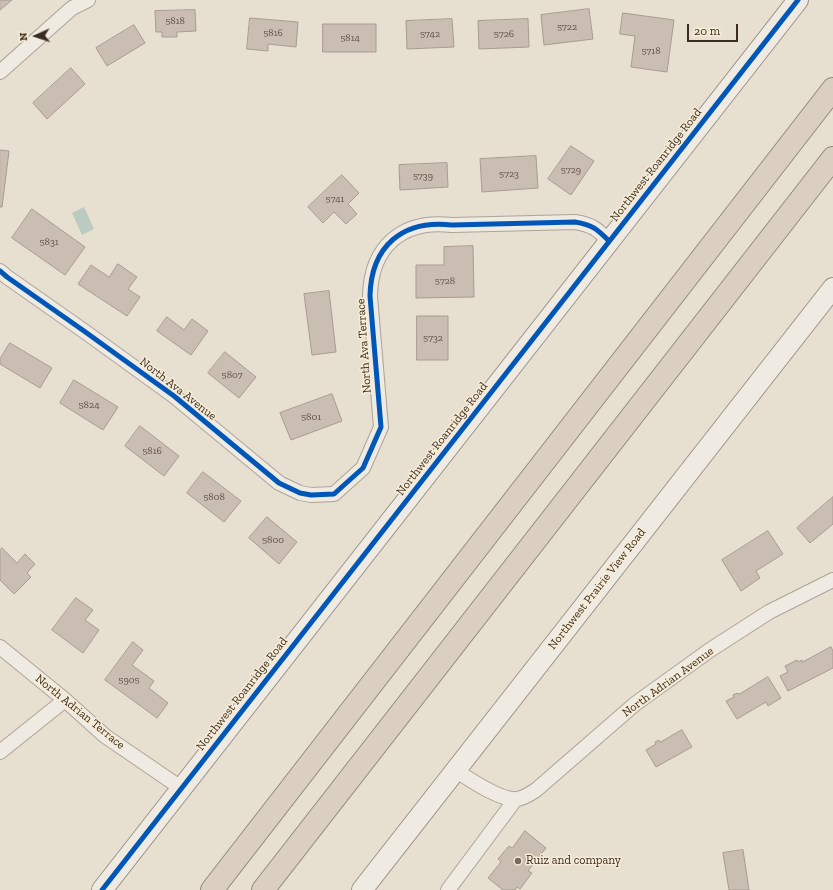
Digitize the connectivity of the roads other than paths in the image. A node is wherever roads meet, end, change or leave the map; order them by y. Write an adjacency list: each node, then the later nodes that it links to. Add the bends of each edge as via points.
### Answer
1 (88, 0): 3 (street, via 72,8)
2 (798, 0): 6 (street, Northwest Roanridge Road)
3 (0, 72)
4 (833, 89): 18 (highway)
5 (833, 158): 19 (highway)
6 (609, 241): 9 (street, North Ava Terrace, via 597,229 575,222 452,226 427,224 403,232 390,242 377,259 370,283 381,427 363,468); 15 (street, Northwest Roanridge Road)
7 (0, 271): 9 (street, North Ava Avenue, via 174,396 279,483 300,493 323,496 334,494)
8 (833, 288): 14 (street, Northwest Prairie View Road)
9 (348, 482)
10 (833, 580): 16 (street, North Adrian Avenue, via 769,612 710,650 635,704 536,790 526,797)
11 (0, 647): 12 (street, North Adrian Terrace)
12 (65, 700): 13 (street); 15 (street, North Adrian Terrace, via 105,736)
13 (0, 752)
14 (455, 770): 16 (street, via 495,794); 20 (street, Northwest Prairie View Road)
15 (181, 788): 17 (street, Northwest Roanridge Road)
16 (515, 800): 21 (street, North Adrian Avenue)
17 (102, 890)
18 (212, 890)
19 (263, 890)
20 (362, 890)
21 (448, 890)

